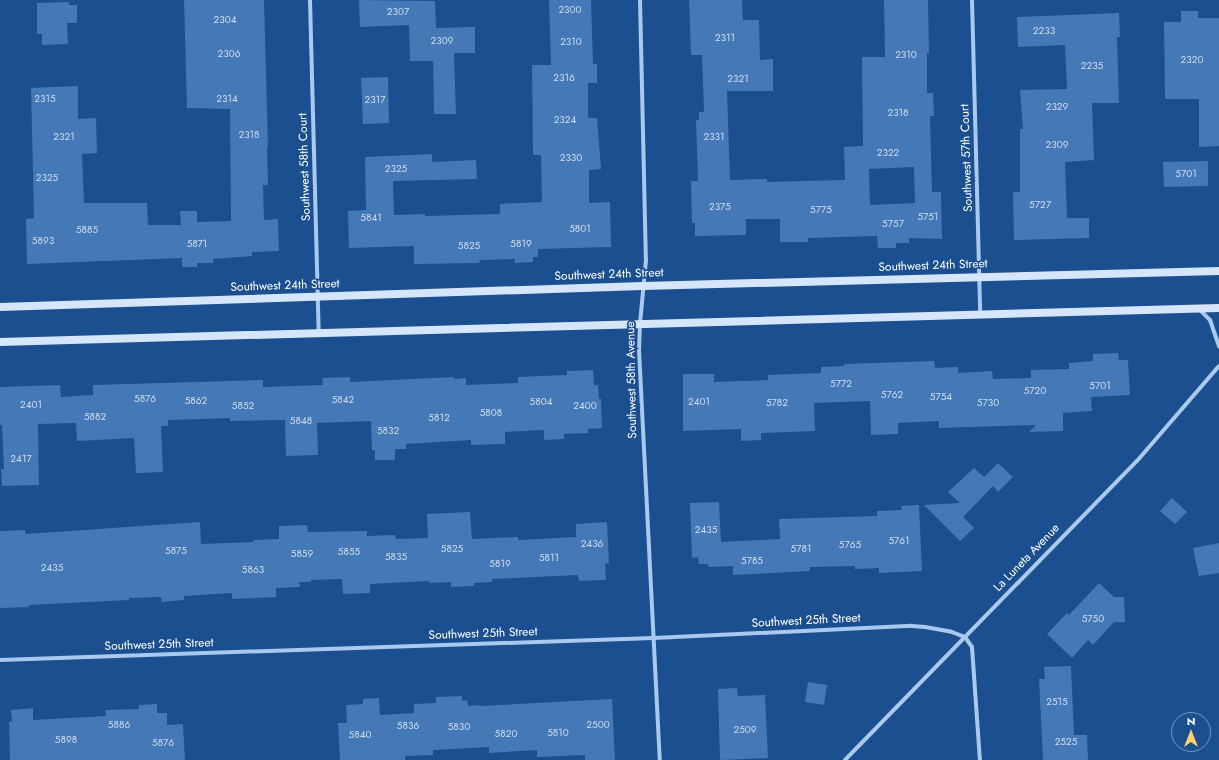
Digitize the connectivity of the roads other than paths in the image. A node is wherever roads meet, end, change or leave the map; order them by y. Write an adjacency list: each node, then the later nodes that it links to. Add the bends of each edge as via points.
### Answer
1 (310, 0): 7 (street, Southwest 58th Court)
2 (640, 0): 6 (street, Southwest 58th Avenue, via 646,260)
3 (972, 0): 5 (street, Southwest 57th Court)
4 (1219, 270): 5 (main road, Southwest 24th Street)
5 (980, 277): 6 (main road, Southwest 24th Street); 11 (street, Southwest 57th Court)
6 (643, 286): 7 (main road, Southwest 24th Street); 12 (street, Southwest 58th Avenue)
7 (318, 297): 8 (main road, Southwest 24th Street); 13 (street, Southwest 58th Court)
8 (0, 306)
9 (1219, 308): 10 (main road)
10 (1198, 309): 11 (main road); 15 (street, via 1210,320)
11 (980, 315): 12 (main road)
12 (640, 323): 13 (main road); 18 (street, Southwest 58th Avenue, via 639,350)
13 (319, 334): 14 (main road)
14 (0, 342)
15 (1219, 346)
16 (1219, 366): 17 (street, La Luneta Avenue, via 1137,461)
17 (965, 637): 18 (street, Southwest 25th Street, via 952,632 912,626); 21 (street, La Luneta Avenue); 22 (street, via 972,647 974,657)
18 (654, 638): 19 (street, Southwest 25th Street); 20 (street, Southwest 58th Avenue)
19 (0, 660)
20 (660, 760)
21 (845, 760)
22 (980, 760)

